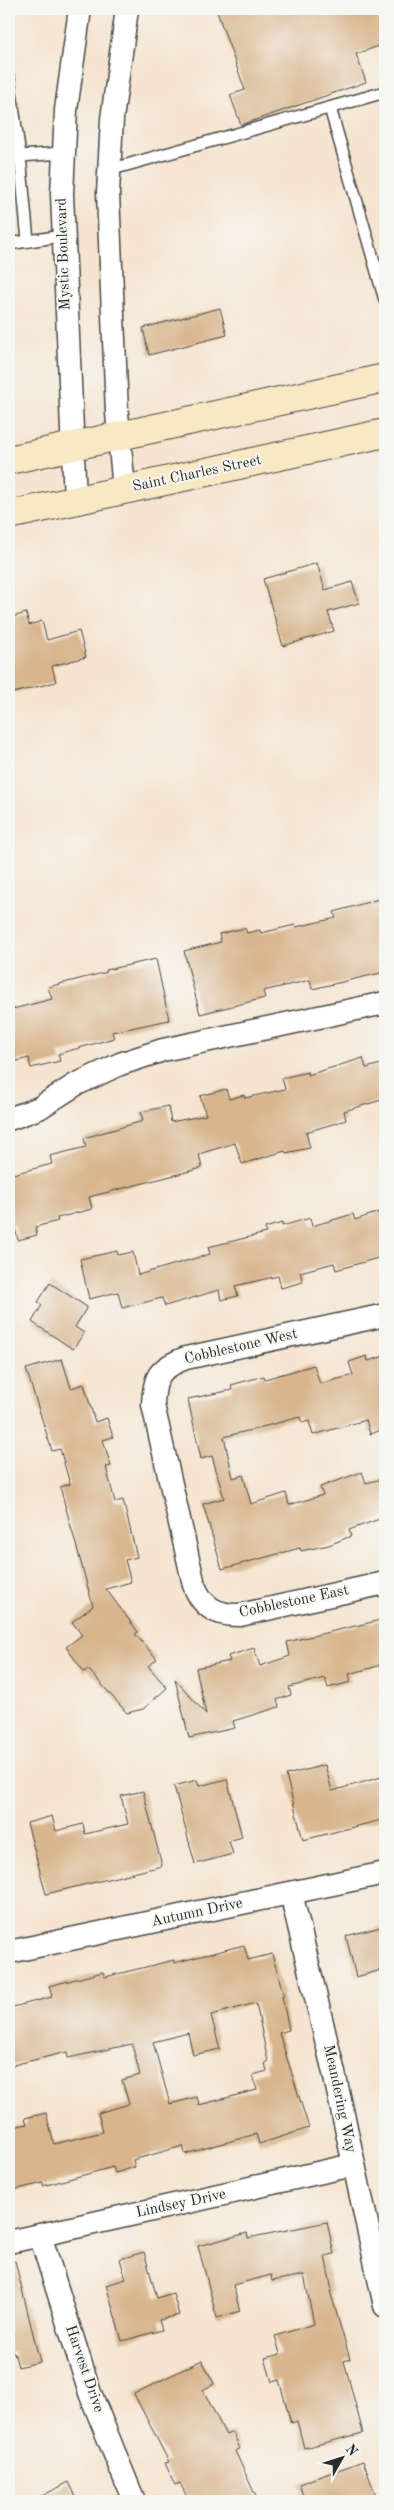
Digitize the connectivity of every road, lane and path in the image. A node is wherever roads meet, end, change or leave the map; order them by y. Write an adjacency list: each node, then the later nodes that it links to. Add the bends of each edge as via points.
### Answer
1 (80, 9): 6 (street, Mystic Boulevard)
2 (127, 9): 8 (street, via 112,119)
3 (9, 78): 7 (lane)
4 (385, 92): 5 (lane)
5 (330, 108): 8 (lane); 12 (lane)
6 (63, 153): 7 (lane); 9 (street, Mystic Boulevard)
7 (20, 156): 10 (lane)
8 (109, 170): 15 (street)
9 (63, 236): 10 (lane); 16 (street, Mystic Boulevard)
10 (28, 241): 11 (lane)
11 (9, 244)
12 (385, 300)
13 (385, 378): 15 (street)
14 (385, 432): 18 (street, Saint Charles Street)
15 (118, 436): 16 (street); 18 (street)
16 (73, 446): 17 (street); 19 (street, Mystic Boulevard)
17 (9, 460)
18 (124, 490): 19 (street, Saint Charles Street)
19 (75, 500): 20 (street, Saint Charles Street)
20 (9, 515)
21 (385, 1003): 22 (street, via 163,1050 120,1064 75,1085 39,1108)
22 (9, 1119)
23 (385, 1315): 24 (street, Cobblestone West, via 169,1364 160,1372 154,1386 153,1405)
24 (172, 1490): 25 (street, Cobblestone East, via 194,1585 203,1602 215,1612 240,1615)
25 (385, 1584)
26 (385, 1874): 27 (street, Autumn Drive)
27 (291, 1893): 28 (street, Autumn Drive); 29 (street, Meandering Way)
28 (9, 1952)
29 (353, 2166): 30 (street, Lindsey Drive); 32 (street, Meandering Way)
30 (40, 2235): 31 (street, Lindsey Drive); 33 (street, Harvest Drive, via 90,2393)
31 (9, 2242)
32 (385, 2306)
33 (134, 2501)

